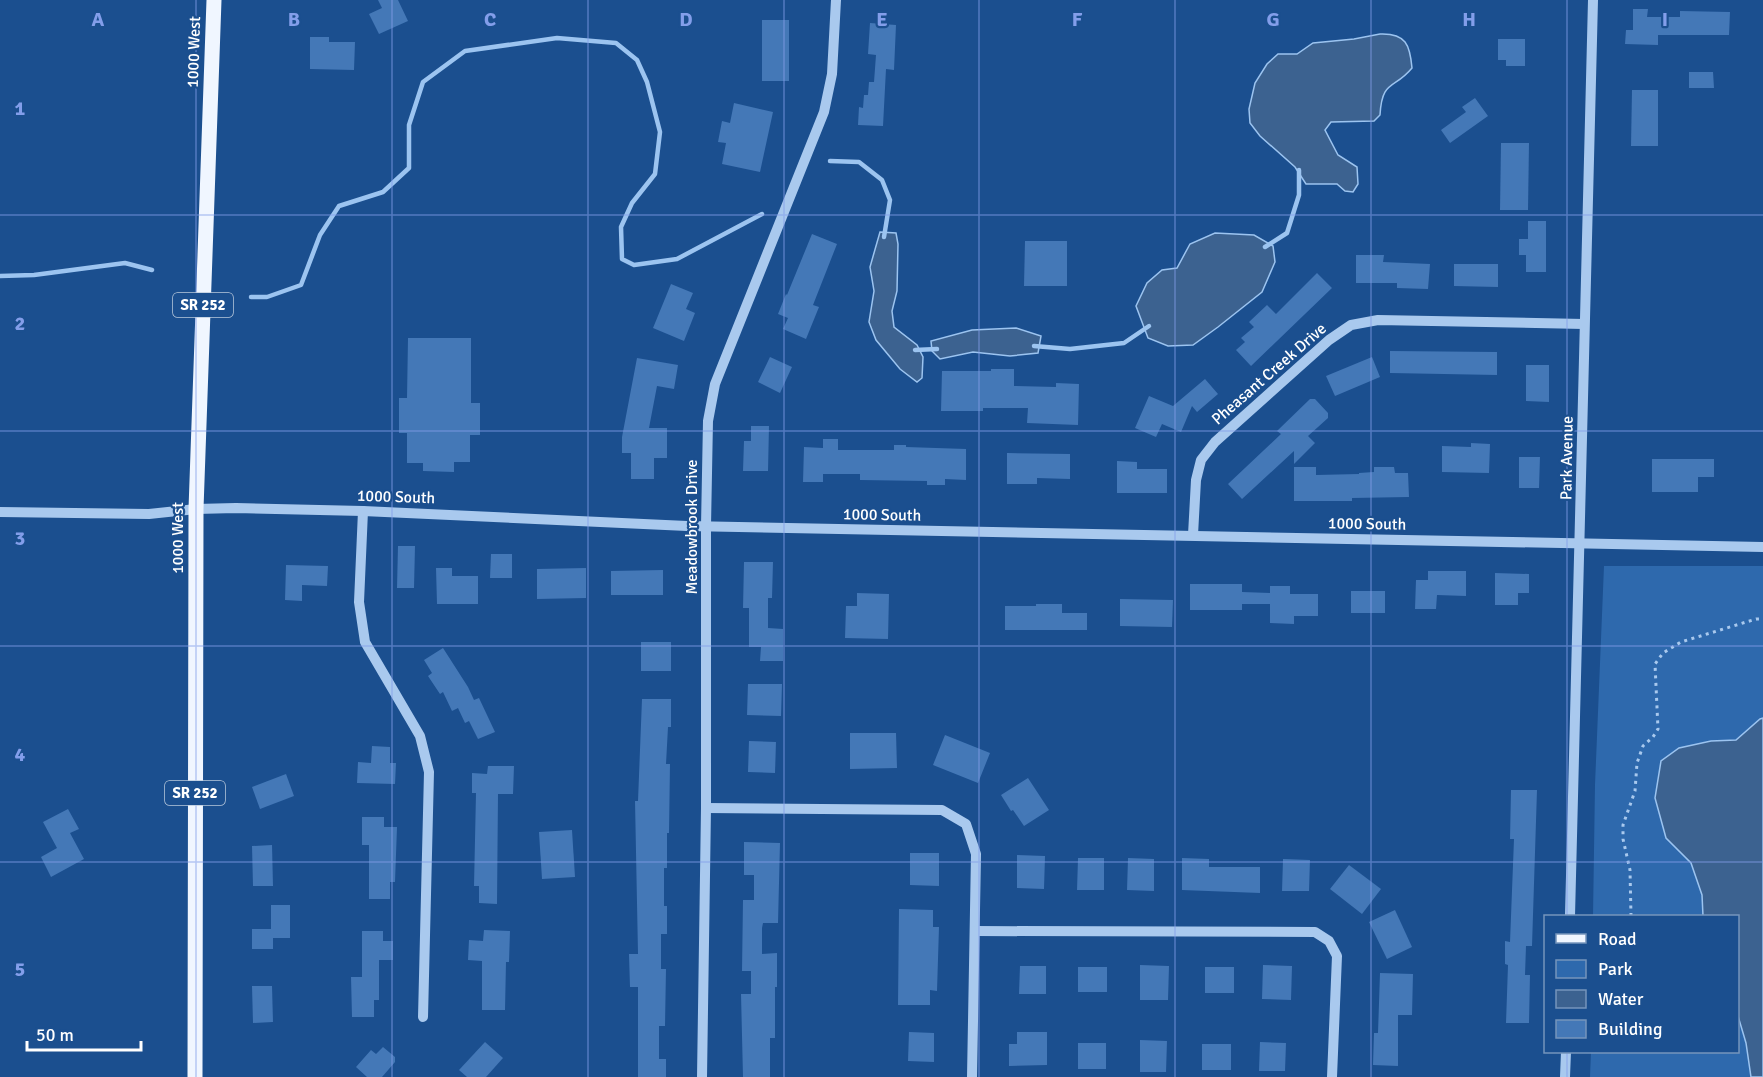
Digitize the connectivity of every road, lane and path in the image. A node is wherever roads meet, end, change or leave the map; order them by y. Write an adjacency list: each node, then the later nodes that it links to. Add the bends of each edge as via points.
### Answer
1 (214, 0): 5 (main road, 1000 West / SR 252)
2 (836, 0): 8 (street, Meadowbrook Drive, via 832,74 824,112 714,384 708,421)
3 (1593, 0): 4 (street, Park Avenue)
4 (1584, 324): 9 (street, Pheasant Creek Drive, via 1378,320 1351,325 1329,339 1215,442 1201,460); 10 (street, Park Avenue)
5 (196, 509): 6 (street, 1000 South); 7 (street, 1000 South, via 149,514); 19 (main road, 1000 West / SR 252)
6 (363, 511): 8 (street, 1000 South); 17 (street, via 359,602 365,642 420,736 429,772)
7 (0, 512)
8 (706, 526): 9 (street, 1000 South); 13 (street, Meadowbrook Drive)
9 (1193, 535): 10 (street, 1000 South)
10 (1580, 544): 11 (street, 1000 South); 14 (street, Park Avenue)
11 (1763, 547)
12 (1763, 618): 15 (path, via 1681,642 1663,653 1655,664 1658,729 1643,746 1635,791 1623,825)
13 (706, 808): 16 (street, via 942,810 966,824 976,854); 20 (street, Meadowbrook Drive)
14 (1570, 915)
15 (1631, 915)
16 (975, 931): 21 (street); 22 (street, via 1315,932 1329,941 1337,956)
17 (423, 1017)
18 (1566, 1053): 23 (street)
19 (195, 1077)
20 (702, 1077)
21 (972, 1077)
22 (1332, 1077)
23 (1565, 1077)

